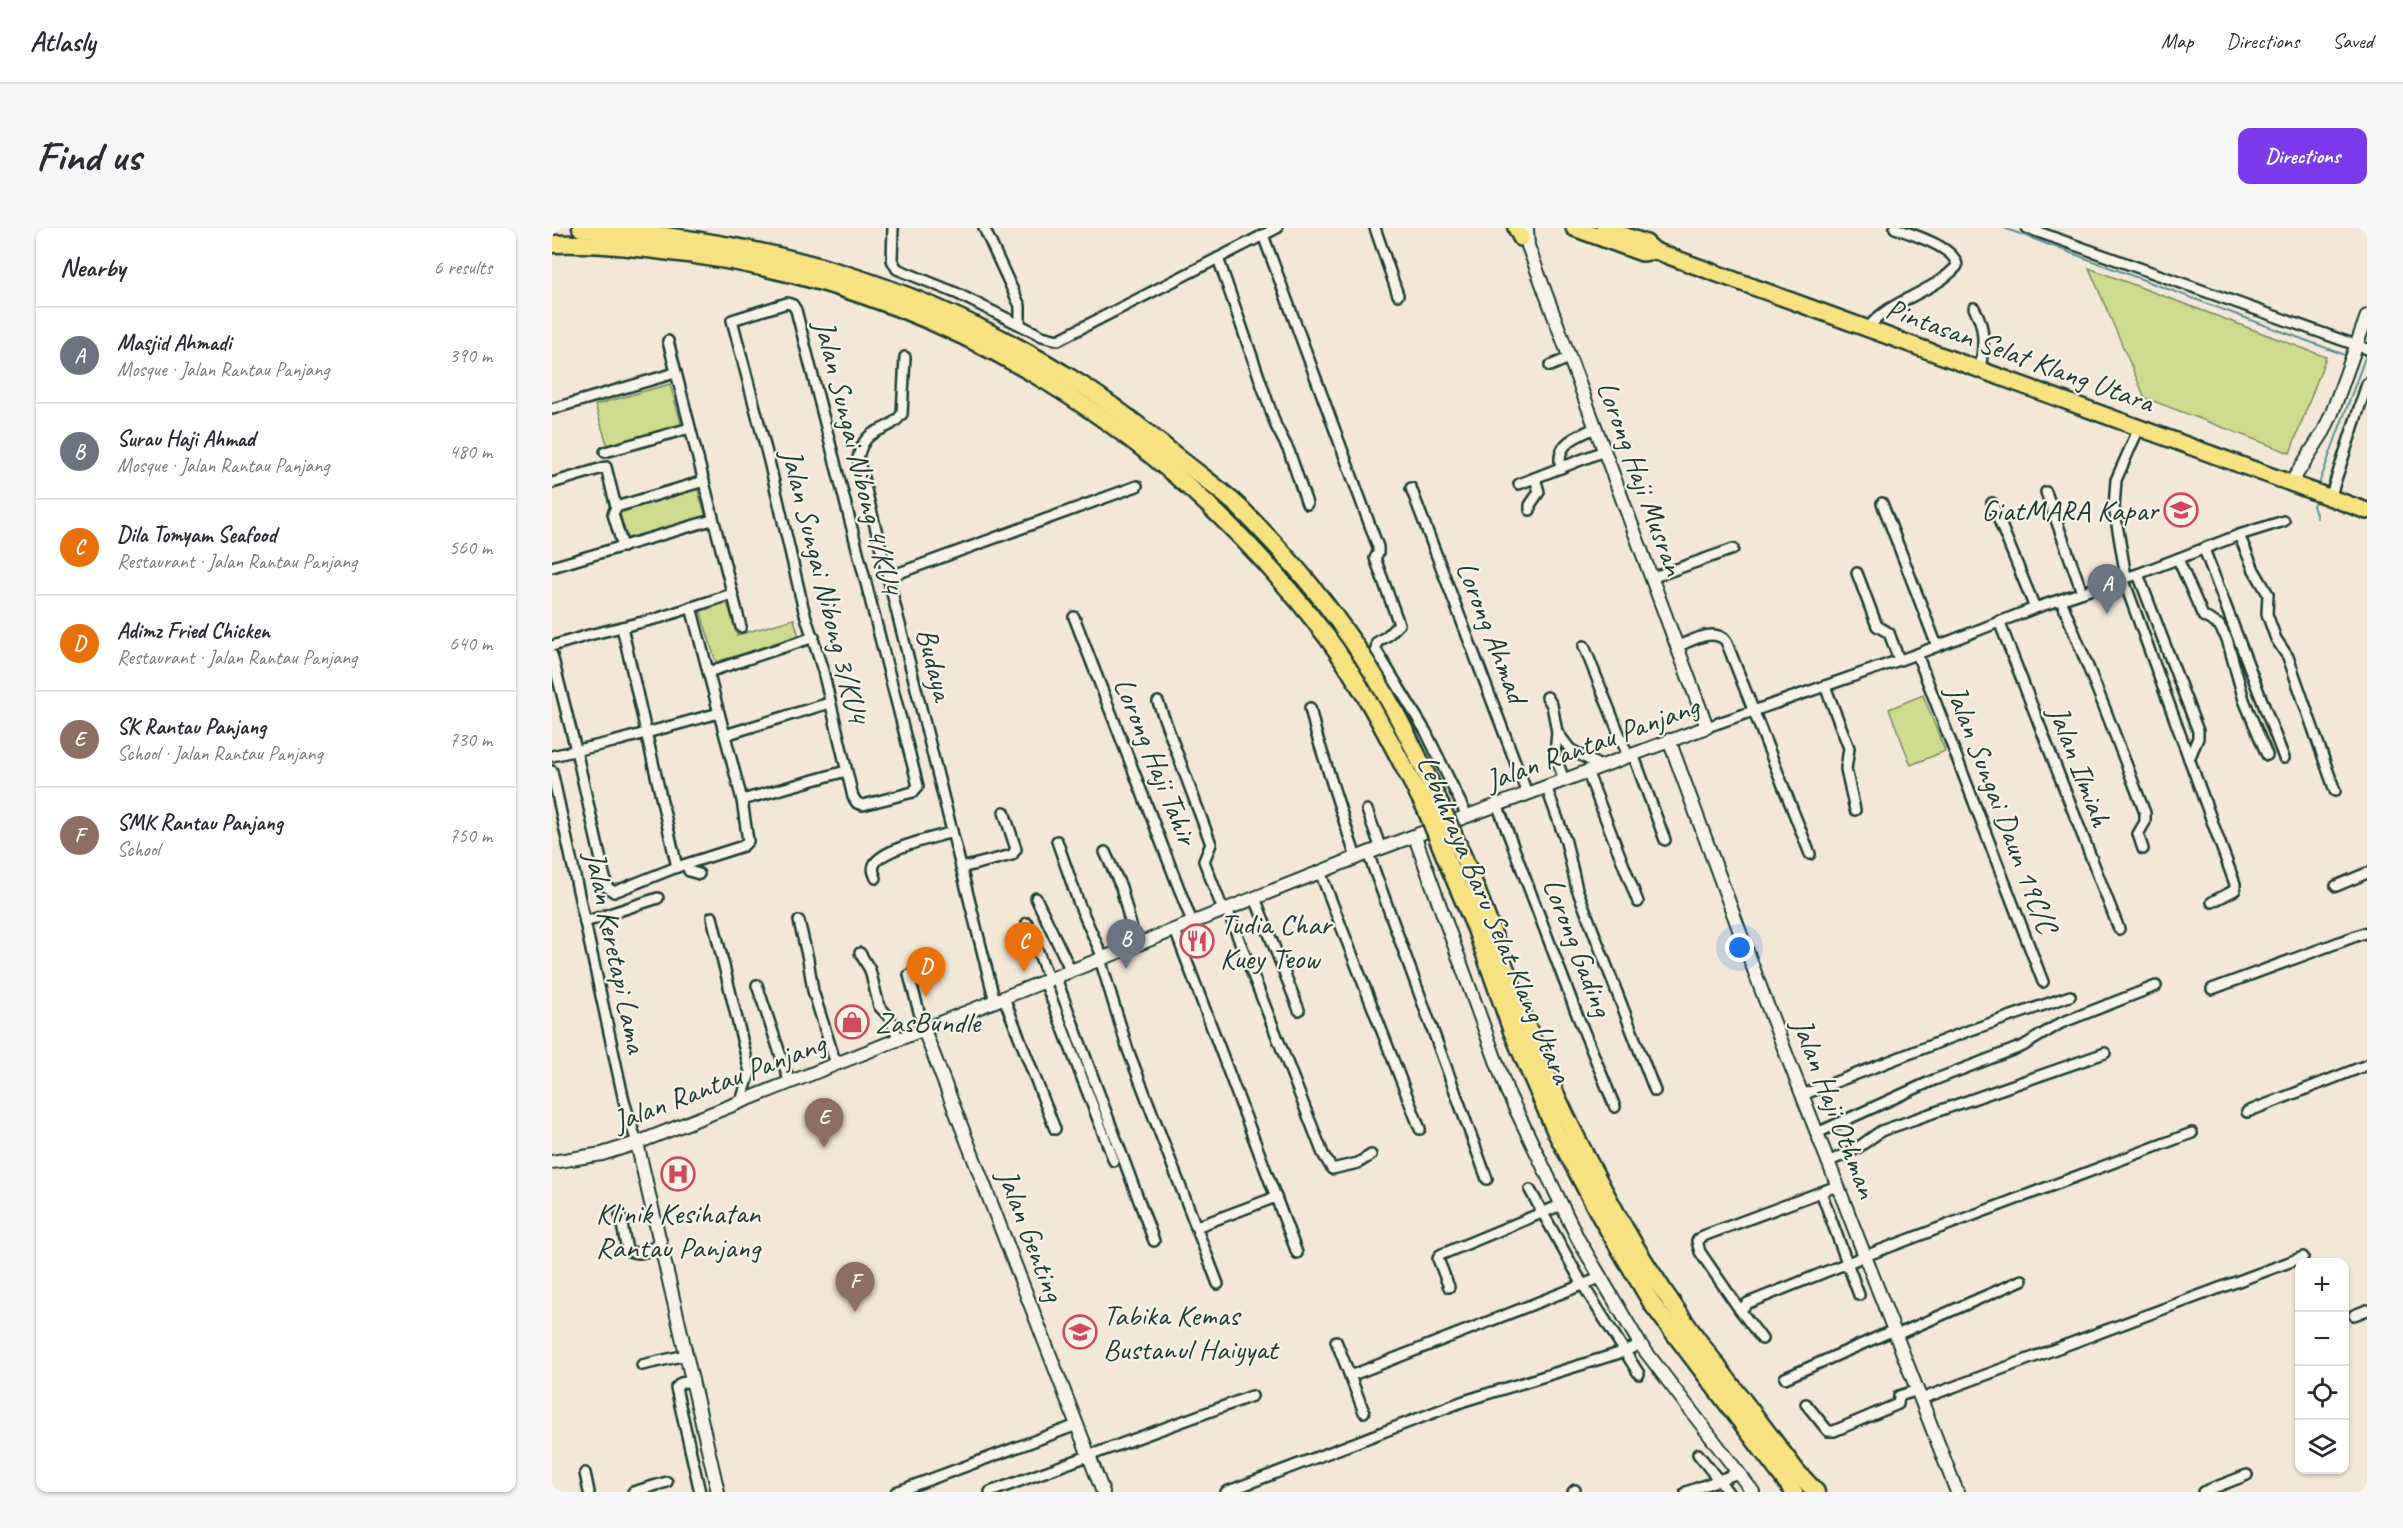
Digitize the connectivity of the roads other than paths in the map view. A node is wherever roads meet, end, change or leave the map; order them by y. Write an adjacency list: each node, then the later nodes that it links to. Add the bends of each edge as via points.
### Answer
1 (581, 228): 110 (highway, Lebuhraya Baru Selat Klang Utara, via 649,232 738,246 824,266 901,292 962,319 1086,388 1238,507 1295,566 1344,629 1382,692)
2 (893, 228): 19 (street, via 892,260 897,269 956,292)
3 (984, 228): 19 (street, via 1020,306)
4 (1277, 228): 11 (street)
5 (1375, 228): 15 (street)
6 (1574, 228): 13 (highway, Pintasan Selat Klang Utara, via 1642,253)
7 (1604, 228): 13 (highway, Pintasan Selat Klang Utara, via 1646,243)
8 (1895, 228): 20 (street, via 1945,250 1954,257 1956,266)
9 (2027, 228): 22 (street)
10 (1524, 233): 24 (street, Lorong Haji Musran)
11 (1263, 235): 14 (street); 115 (street, via 1378,547 1375,558 1399,624 1377,642 1376,650 1426,732)
12 (552, 244): 110 (highway, Lebuhraya Baru Selat Klang Utara, via 660,250 735,261 823,282 955,332 1081,402 1156,459 1278,577 1328,638)
13 (1655, 251): 20 (highway, Pintasan Selat Klang Utara)
14 (1218, 258): 19 (street, via 1058,340); 47 (street)
15 (1398, 295)
16 (1974, 308): 26 (street, via 1984,338)
17 (2367, 316): 22 (street)
18 (732, 320): 73 (street, Jalan Sungai Nibong 3/KU4, via 804,611); 106 (street, Jalan Sungai Nibong 4/KU4, via 787,303 796,310 888,664)
19 (1020, 324)
20 (1868, 328): 26 (highway, Pintasan Selat Klang Utara)
21 (668, 341): 27 (street)
22 (2361, 347): 39 (street, via 2324,431)
23 (905, 357): 61 (street, Budaya, via 902,414 871,433 861,445 858,458)
24 (1569, 358): 25 (street); 31 (street, Lorong Haji Musran)
25 (1550, 366)
26 (1980, 369): 32 (highway, Pintasan Selat Klang Utara)
27 (675, 373): 29 (street); 30 (street)
28 (2367, 384): 44 (street)
29 (552, 409)
30 (690, 428): 33 (street); 37 (street)
31 (1596, 428): 34 (street, Lorong Haji Musran); 35 (street, via 1572,439 1562,449 1558,458)
32 (2139, 428): 39 (highway, Pintasan Selat Klang Utara); 63 (street, via 2116,480 2114,507)
33 (605, 452)
34 (1604, 452): 35 (street); 62 (street, Lorong Haji Musran)
35 (1561, 468): 36 (street)
36 (1535, 478): 40 (street); 49 (street, via 1539,492)
37 (704, 481): 48 (street); 51 (street)
38 (552, 483): 48 (street, via 606,467)
39 (2291, 483): 44 (highway, Pintasan Selat Klang Utara)
40 (1519, 484)
41 (1137, 486): 61 (street)
42 (1411, 488): 108 (street, Lorong Ahmad)
43 (2046, 492): 64 (street)
44 (2330, 498): 50 (highway, Pintasan Selat Klang Utara)
45 (1882, 503): 74 (street)
46 (1992, 503): 68 (street)
47 (1307, 504)
48 (616, 507): 54 (street, via 614,514)
49 (1530, 510)
50 (2367, 511)
51 (712, 520): 54 (street); 65 (street)
52 (2284, 521): 53 (street, Jalan Rantau Panjang)
53 (2239, 535): 56 (street, Jalan Rantau Panjang); 107 (street, via 2268,594 2267,614 2288,657)
54 (623, 547): 58 (street)
55 (1733, 549): 62 (street)
56 (2204, 549): 57 (street, Jalan Rantau Panjang); 98 (street)
57 (2178, 558): 60 (street, Jalan Rantau Panjang); 96 (street, via 2203,616 2219,625 2227,639 2244,700)
58 (552, 567)
59 (1857, 573): 80 (street, via 1876,626 1889,633)
60 (2138, 574): 63 (street, Jalan Rantau Panjang); 99 (street, via 2198,731)
61 (888, 577): 116 (street, Budaya)
62 (1651, 578): 77 (street, Lorong Haji Musran)
63 (2124, 578): 64 (street, Jalan Rantau Panjang); 99 (street)
64 (2082, 592): 66 (street, Jalan Rantau Panjang)
65 (732, 594): 67 (street); 72 (street)
66 (2061, 600): 68 (street, Jalan Rantau Panjang); 121 (street, via 2145,813 2138,834)
67 (691, 607): 71 (street); 81 (street)
68 (2034, 608): 70 (street, Jalan Rantau Panjang)
69 (1074, 617): 143 (street, Lorong Haji Tahir)
70 (1999, 621): 74 (street, Jalan Rantau Panjang); 145 (street, Jalan Ilmiah)
71 (622, 627): 75 (street); 91 (street)
72 (741, 627)
73 (814, 637): 81 (street); 85 (street, Jalan Sungai Nibong 3/KU4)
74 (1937, 645): 78 (street, Jalan Rantau Panjang)
75 (552, 646)
76 (1584, 646): 95 (street)
77 (1676, 646): 87 (street, via 1713,633 1721,636); 89 (street, Lorong Haji Musran)
78 (1917, 654): 80 (street, Jalan Rantau Panjang); 154 (street, Jalan Sungai Daun 19C/C)
79 (552, 655): 94 (street)
80 (1899, 660): 82 (street, Jalan Rantau Panjang)
81 (708, 672): 88 (street)
82 (1825, 686): 87 (street, Jalan Rantau Panjang); 113 (street, via 1849,748 1846,769)
83 (1548, 697): 90 (street)
84 (1158, 702): 139 (street, via 1211,844 1204,861)
85 (829, 703): 92 (street); 102 (street, Jalan Sungai Nibong 3/KU4)
86 (1310, 708): 124 (street)
87 (1755, 712): 89 (street, Jalan Rantau Panjang); 123 (street)
88 (719, 713): 91 (street); 92 (street)
89 (1707, 727): 93 (street, Jalan Rantau Panjang)
90 (1557, 732): 100 (street, via 1570,748); 104 (street, via 1555,755)
91 (647, 733): 94 (street); 127 (street)
92 (725, 735): 109 (street)
93 (1669, 740): 95 (street, Jalan Rantau Panjang); 168 (street, Jalan Haji Othman)
94 (576, 750): 97 (street); 127 (street, via 610,891)
95 (1631, 755): 100 (street, Jalan Rantau Panjang); 118 (street)
96 (2267, 755)
97 (552, 756)
98 (2284, 758)
99 (2189, 759): 138 (street, via 2235,884 2235,890)
100 (1600, 766): 103 (street, Jalan Rantau Panjang)
101 (552, 771): 142 (street, Jalan Keretapi Lama)
102 (846, 771): 106 (street, Jalan Sungai Nibong 3/KU4, via 853,797 863,805); 109 (street)
103 (1587, 771): 104 (street, Jalan Rantau Panjang); 137 (street)
104 (1564, 780): 105 (street, Jalan Rantau Panjang)
105 (1546, 786): 108 (street, Jalan Rantau Panjang); 167 (street, via 1566,842 1577,889)
106 (916, 789)
107 (2336, 791)
108 (1527, 793): 111 (street, Jalan Rantau Panjang)
109 (742, 800): 126 (street, via 748,841)
110 (1432, 804): 125 (highway, Lebuhraya Baru Selat Klang Utara, bridge)
111 (1497, 804): 115 (street, Jalan Rantau Panjang); 170 (street, Lorong Gading)
112 (1367, 810): 120 (street)
113 (1856, 810)
114 (1004, 812): 128 (street, via 1016,849 1012,855)
115 (1467, 816): 117 (street, Jalan Rantau Panjang)
116 (952, 832): 128 (street, Budaya); 132 (street, via 888,853 874,864)
117 (1415, 837): 120 (street, Jalan Rantau Panjang); 186 (street, via 1507,1091)
118 (1665, 840)
119 (1057, 842): 150 (street)
120 (1381, 849): 124 (street, Jalan Rantau Panjang)
121 (2143, 849)
122 (1105, 852): 148 (street, via 1121,887)
123 (1810, 854)
124 (1362, 856): 129 (street, Jalan Rantau Panjang); 181 (street)
125 (1456, 863): 241 (highway, Lebuhraya Baru Selat Klang Utara, via 1512,1031 1555,1130 1602,1219 1653,1305); 242 (highway, Lebuhraya Baru Selat Klang Utara, via 1490,923 1527,1027 1615,1212 1666,1295 1797,1472)
126 (687, 865): 127 (street); 131 (street, via 689,871)
127 (677, 867)
128 (962, 868): 159 (street, Budaya)
129 (1320, 872): 136 (street, Jalan Rantau Panjang); 173 (street)
130 (2367, 873): 133 (street)
131 (699, 874)
132 (876, 878)
133 (2336, 886)
134 (658, 898): 142 (street)
135 (1036, 898): 151 (street)
136 (1255, 898): 139 (street, Jalan Rantau Panjang); 160 (street)
137 (1638, 902)
138 (2212, 902)
139 (1225, 909): 143 (street, Jalan Rantau Panjang); 177 (street, via 1323,1154 1332,1169 1358,1163)
140 (712, 917): 169 (street, via 750,1072)
141 (799, 921): 164 (street, via 813,991)
142 (585, 922): 176 (street, Jalan Keretapi Lama, via 624,1101)
143 (1192, 922): 146 (street, Jalan Rantau Panjang)
144 (1027, 923): 153 (street)
145 (2119, 928)
146 (1175, 930): 148 (street, Jalan Rantau Panjang); 185 (street)
147 (2367, 932): 157 (street)
148 (1136, 945): 150 (street, Jalan Rantau Panjang)
149 (860, 953): 162 (street, via 870,970 879,1006 890,1018)
150 (1102, 959): 151 (street, Jalan Rantau Panjang); 189 (street, via 1128,1050)
151 (1071, 971): 153 (street, Jalan Rantau Panjang)
152 (909, 975): 161 (street)
153 (1050, 980): 159 (street, Jalan Rantau Panjang); 178 (street); 191 (street)
154 (2043, 982)
155 (758, 985): 166 (street)
156 (2156, 986): 174 (street, via 2061,1023 2023,1046)
157 (2212, 989)
158 (2070, 996): 168 (street)
159 (1000, 1000): 161 (street, Jalan Rantau Panjang); 172 (street, Budaya)
160 (1299, 1010)
161 (924, 1030): 162 (street, Jalan Rantau Panjang); 220 (street, Jalan Genting)
162 (899, 1040): 164 (street, Jalan Rantau Panjang)
163 (2105, 1053): 180 (street, via 1881,1131)
164 (836, 1064): 166 (street, Jalan Rantau Panjang)
165 (2367, 1065): 171 (street)
166 (790, 1083): 169 (street, Jalan Rantau Panjang)
167 (1655, 1091)
168 (1802, 1095): 174 (street, Jalan Haji Othman)
169 (741, 1102): 176 (street, Jalan Rantau Panjang)
170 (1615, 1107)
171 (2247, 1112)
172 (1055, 1129)
173 (1420, 1129)
174 (1817, 1133): 180 (street, Jalan Haji Othman)
175 (2192, 1133): 193 (street)
176 (637, 1143): 179 (street, Jalan Rantau Panjang, via 602,1154); 190 (street)
177 (1371, 1155)
178 (1114, 1161)
179 (552, 1162)
180 (1828, 1162): 182 (street, Jalan Haji Othman)
181 (1487, 1179)
182 (1837, 1186): 184 (street); 193 (street, Jalan Haji Othman)
183 (1530, 1190): 187 (street)
184 (1821, 1192): 195 (street); 202 (street, via 1697,1241 1700,1252)
185 (1276, 1197): 189 (street); 192 (street)
186 (1561, 1205): 187 (street); 196 (street)
187 (1543, 1214): 199 (street); 200 (street, via 1440,1255 1438,1259)
188 (620, 1215): 190 (street, via 627,1250 645,1253)
189 (1196, 1227): 198 (street)
190 (661, 1241): 210 (street)
191 (1154, 1241)
192 (1297, 1253)
193 (1865, 1256): 195 (street); 205 (street, Jalan Haji Othman)
194 (2303, 1257): 216 (street)
195 (1848, 1263): 201 (street); 202 (street, via 1748,1303)
196 (1600, 1278): 199 (street); 208 (street)
197 (2022, 1280): 205 (street, via 1929,1322)
198 (1218, 1284)
199 (1583, 1285): 209 (street); 213 (street)
200 (1449, 1287)
201 (1859, 1295)
202 (1740, 1310): 206 (street)
203 (2367, 1310): 204 (street)
204 (2354, 1315)
205 (1895, 1332): 214 (street); 216 (street, Jalan Haji Othman)
206 (1762, 1339)
207 (1336, 1341): 213 (street)
208 (1640, 1344): 209 (street); 226 (street)
209 (1626, 1351): 212 (street); 237 (street, via 1464,1401)
210 (686, 1355): 211 (street); 215 (street)
211 (642, 1365)
212 (1639, 1374)
213 (1350, 1376): 219 (street)
214 (1785, 1378)
215 (692, 1380): 221 (street); 222 (street, via 676,1388)
216 (1919, 1394): 218 (street, via 1899,1396 1898,1404 1834,1431 1828,1431); 243 (street, Jalan Haji Othman)
217 (1252, 1396): 224 (street)
218 (1806, 1404)
219 (1364, 1412)
220 (1077, 1425): 224 (street, Jalan Genting); 234 (street)
221 (706, 1440): 222 (street); 233 (street)
222 (688, 1443): 232 (street)
223 (1698, 1454): 228 (street)
224 (1089, 1456): 235 (street); 236 (street, Jalan Genting)
225 (585, 1473): 230 (street)
226 (1738, 1473): 228 (street); 240 (street)
227 (2247, 1475): 244 (street)
228 (1719, 1479): 238 (street); 239 (street)
229 (667, 1482): 231 (street)
230 (589, 1492)
231 (633, 1492)
232 (700, 1492)
233 (718, 1492)
234 (896, 1492)
235 (990, 1492)
236 (1103, 1492)
237 (1226, 1492)
238 (1686, 1492)
239 (1728, 1492)
240 (1753, 1492)
241 (1794, 1492)
242 (1816, 1492)
243 (1957, 1492)
244 (2203, 1492)

